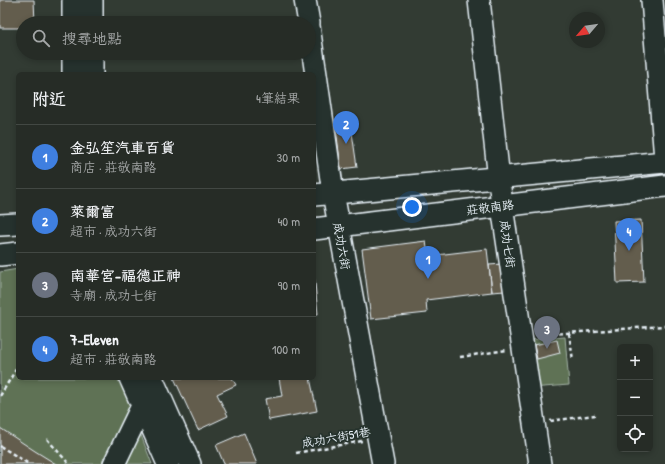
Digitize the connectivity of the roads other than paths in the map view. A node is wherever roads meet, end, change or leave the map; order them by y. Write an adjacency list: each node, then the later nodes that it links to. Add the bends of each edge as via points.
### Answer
1 (73, 0): 6 (street)
2 (92, 0): 7 (street)
3 (305, 0): 8 (street)
4 (479, 0): 18 (street, 成功七街)
5 (652, 0): 16 (street)
6 (73, 16)
7 (92, 16)
8 (307, 16)
9 (73, 60): 12 (street)
10 (92, 60): 13 (street)
11 (312, 60): 14 (street, 成功六街)
12 (73, 72)
13 (92, 72)
14 (313, 72)
15 (316, 110): 20 (street, 成功六街)
16 (665, 158)
17 (665, 162): 18 (street)
18 (499, 178): 20 (street); 21 (street, 成功七街)
19 (665, 186): 21 (street, 莊敬南路)
20 (323, 194): 24 (street, 成功六街)
21 (502, 206): 24 (street, 莊敬南路); 35 (street, 成功七街)
22 (16, 224): 23 (street)
23 (0, 225)
24 (339, 227): 25 (street, 莊敬南路); 34 (street, 成功六街)
25 (316, 229)
26 (16, 253): 27 (street)
27 (0, 256)
28 (131, 380): 30 (street)
29 (153, 380): 33 (street)
30 (142, 406): 31 (street); 32 (street)
31 (114, 464)
32 (168, 464)
33 (190, 464)
34 (383, 464)
35 (540, 464)

